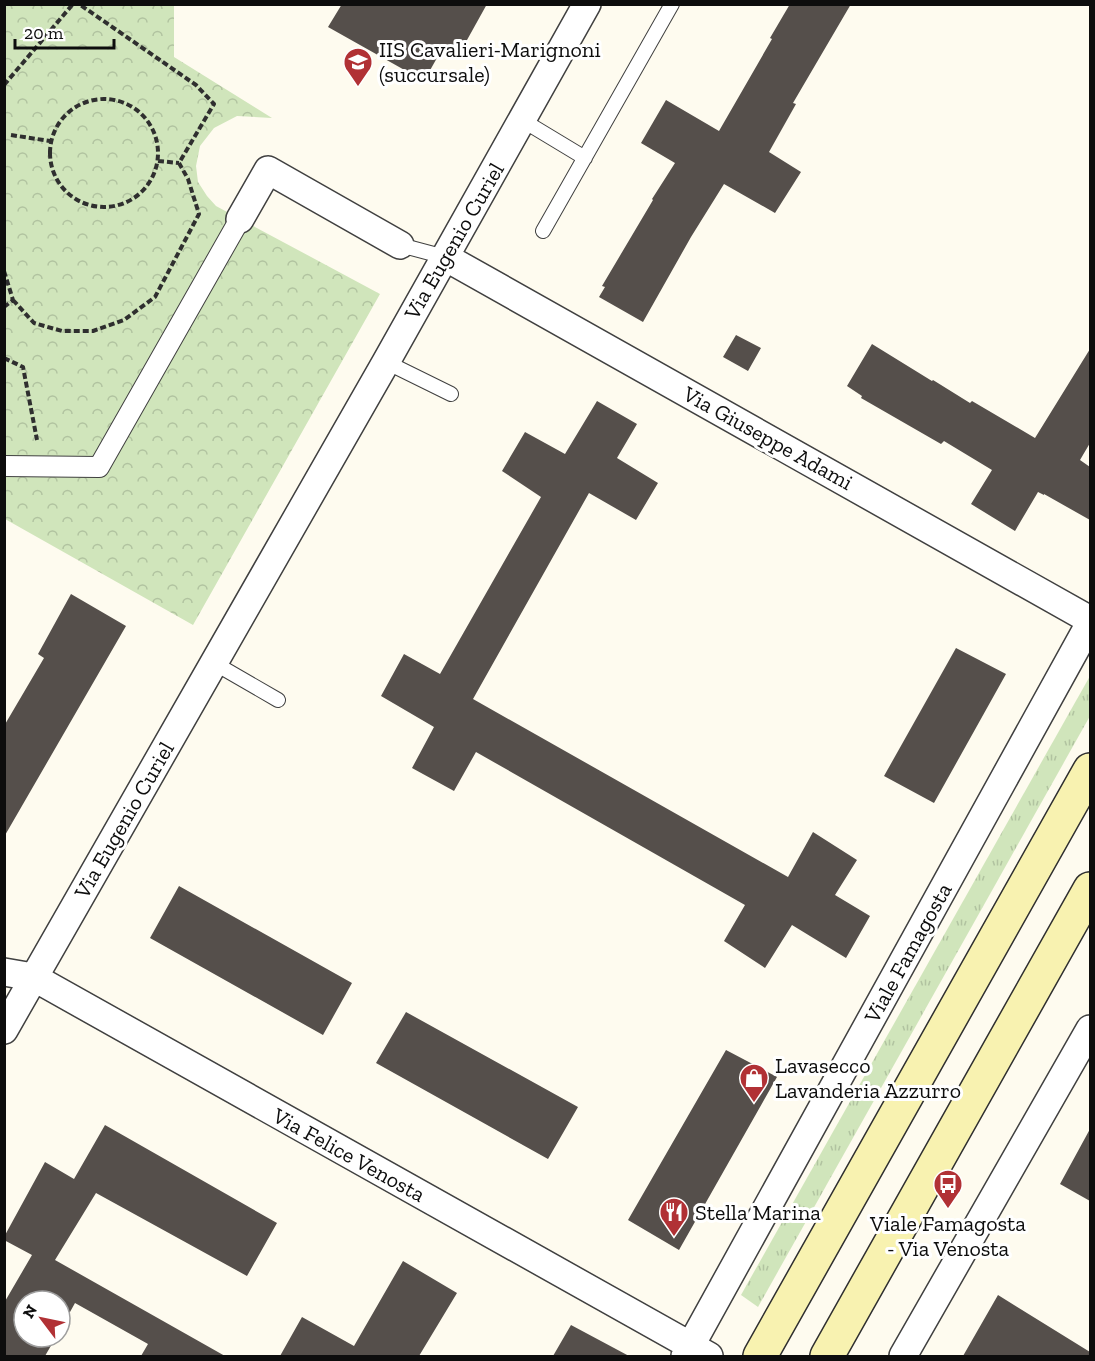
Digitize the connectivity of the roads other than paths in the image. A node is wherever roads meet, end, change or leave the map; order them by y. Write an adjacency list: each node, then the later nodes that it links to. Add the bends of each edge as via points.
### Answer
1 (587, 4): 3 (street, Via Eugenio Curiel)
2 (672, 4): 4 (lane)
3 (522, 120): 4 (lane); 8 (street, Via Eugenio Curiel)
4 (585, 158): 6 (lane)
5 (240, 219): 7 (street, via 268,170); 11 (street, via 99,467)
6 (543, 231)
7 (400, 245): 8 (lane)
8 (445, 257): 9 (street, Via Eugenio Curiel); 12 (street, Via Giuseppe Adami)
9 (386, 362): 10 (lane); 13 (street, Via Eugenio Curiel)
10 (451, 394)
11 (4, 466)
12 (1090, 622): 21 (street, Viale Famagosta)
13 (214, 663): 14 (lane); 18 (street, Via Eugenio Curiel)
14 (278, 699)
15 (1090, 770): 22 (main road)
16 (1090, 889): 23 (main road)
17 (4, 972): 18 (street, Via Felice Venosta)
18 (33, 977): 20 (street, Via Eugenio Curiel); 21 (street, Via Felice Venosta)
19 (1090, 1029): 24 (street)
20 (4, 1030)
21 (695, 1353)
22 (760, 1356)
23 (827, 1356)
24 (903, 1356)

